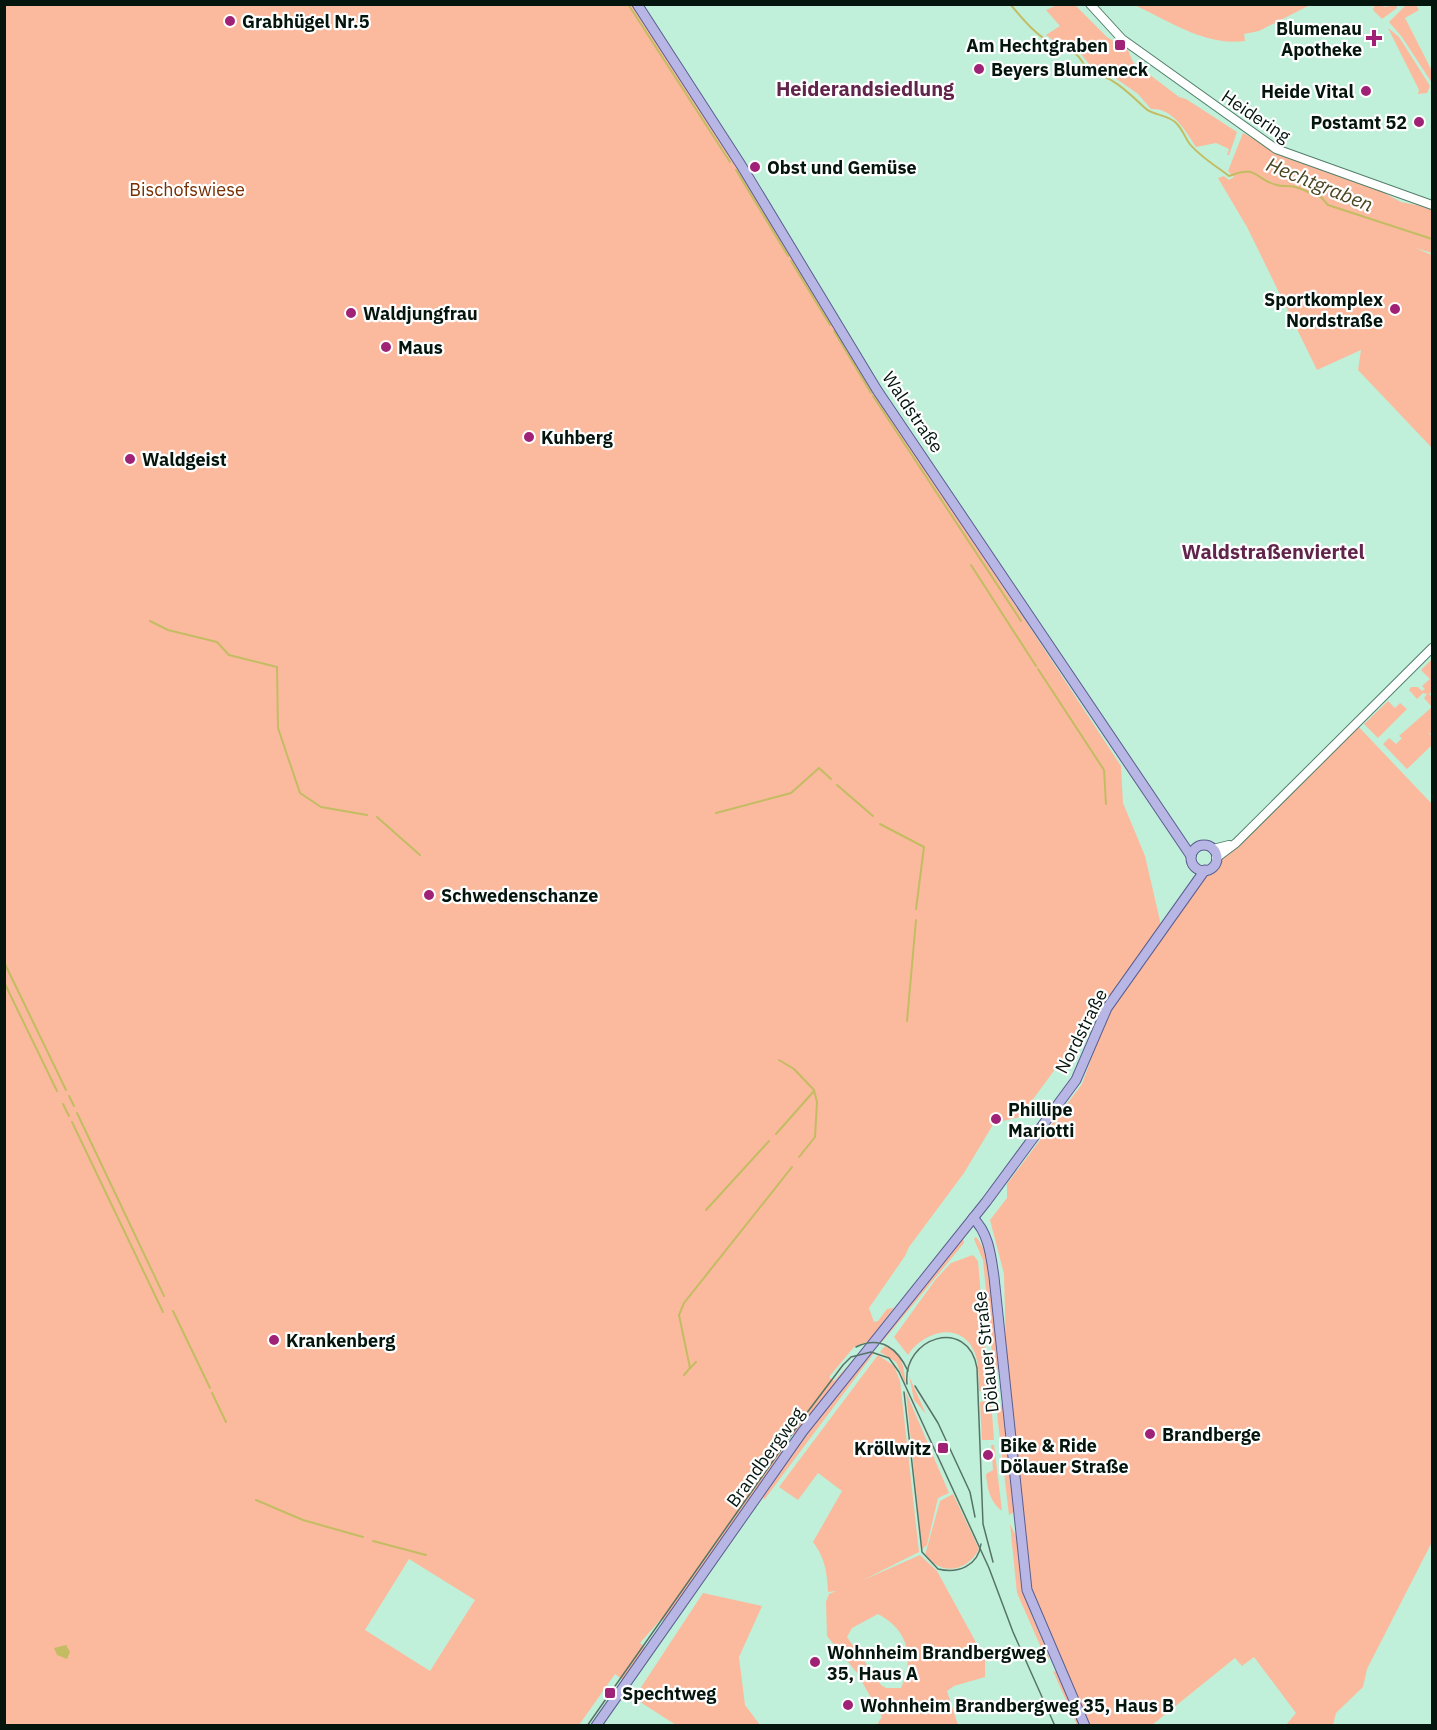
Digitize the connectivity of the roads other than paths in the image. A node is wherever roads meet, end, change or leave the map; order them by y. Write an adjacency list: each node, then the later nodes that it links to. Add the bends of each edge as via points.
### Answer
1 (638, 4): 5 (main road, Waldstraße, via 877,390 1172,831)
2 (1090, 4): 3 (street, Heidering, via 1122,39 1276,149)
3 (1432, 205)
4 (1432, 648): 6 (street, Nordstraße, via 1236,843)
5 (1193, 852): 6 (main road, via 1202,845); 7 (main road)
6 (1215, 853): 7 (main road, Nordstraße, via 1213,866)
7 (1200, 869): 8 (main road, Nordstraße, via 1194,886 1106,1010 1076,1080)
8 (973, 1218): 9 (main road, Brandbergweg, via 796,1441); 10 (main road, Dölauer Straße, via 986,1239 994,1277 1027,1590)
9 (596, 1725)
10 (1085, 1725)

